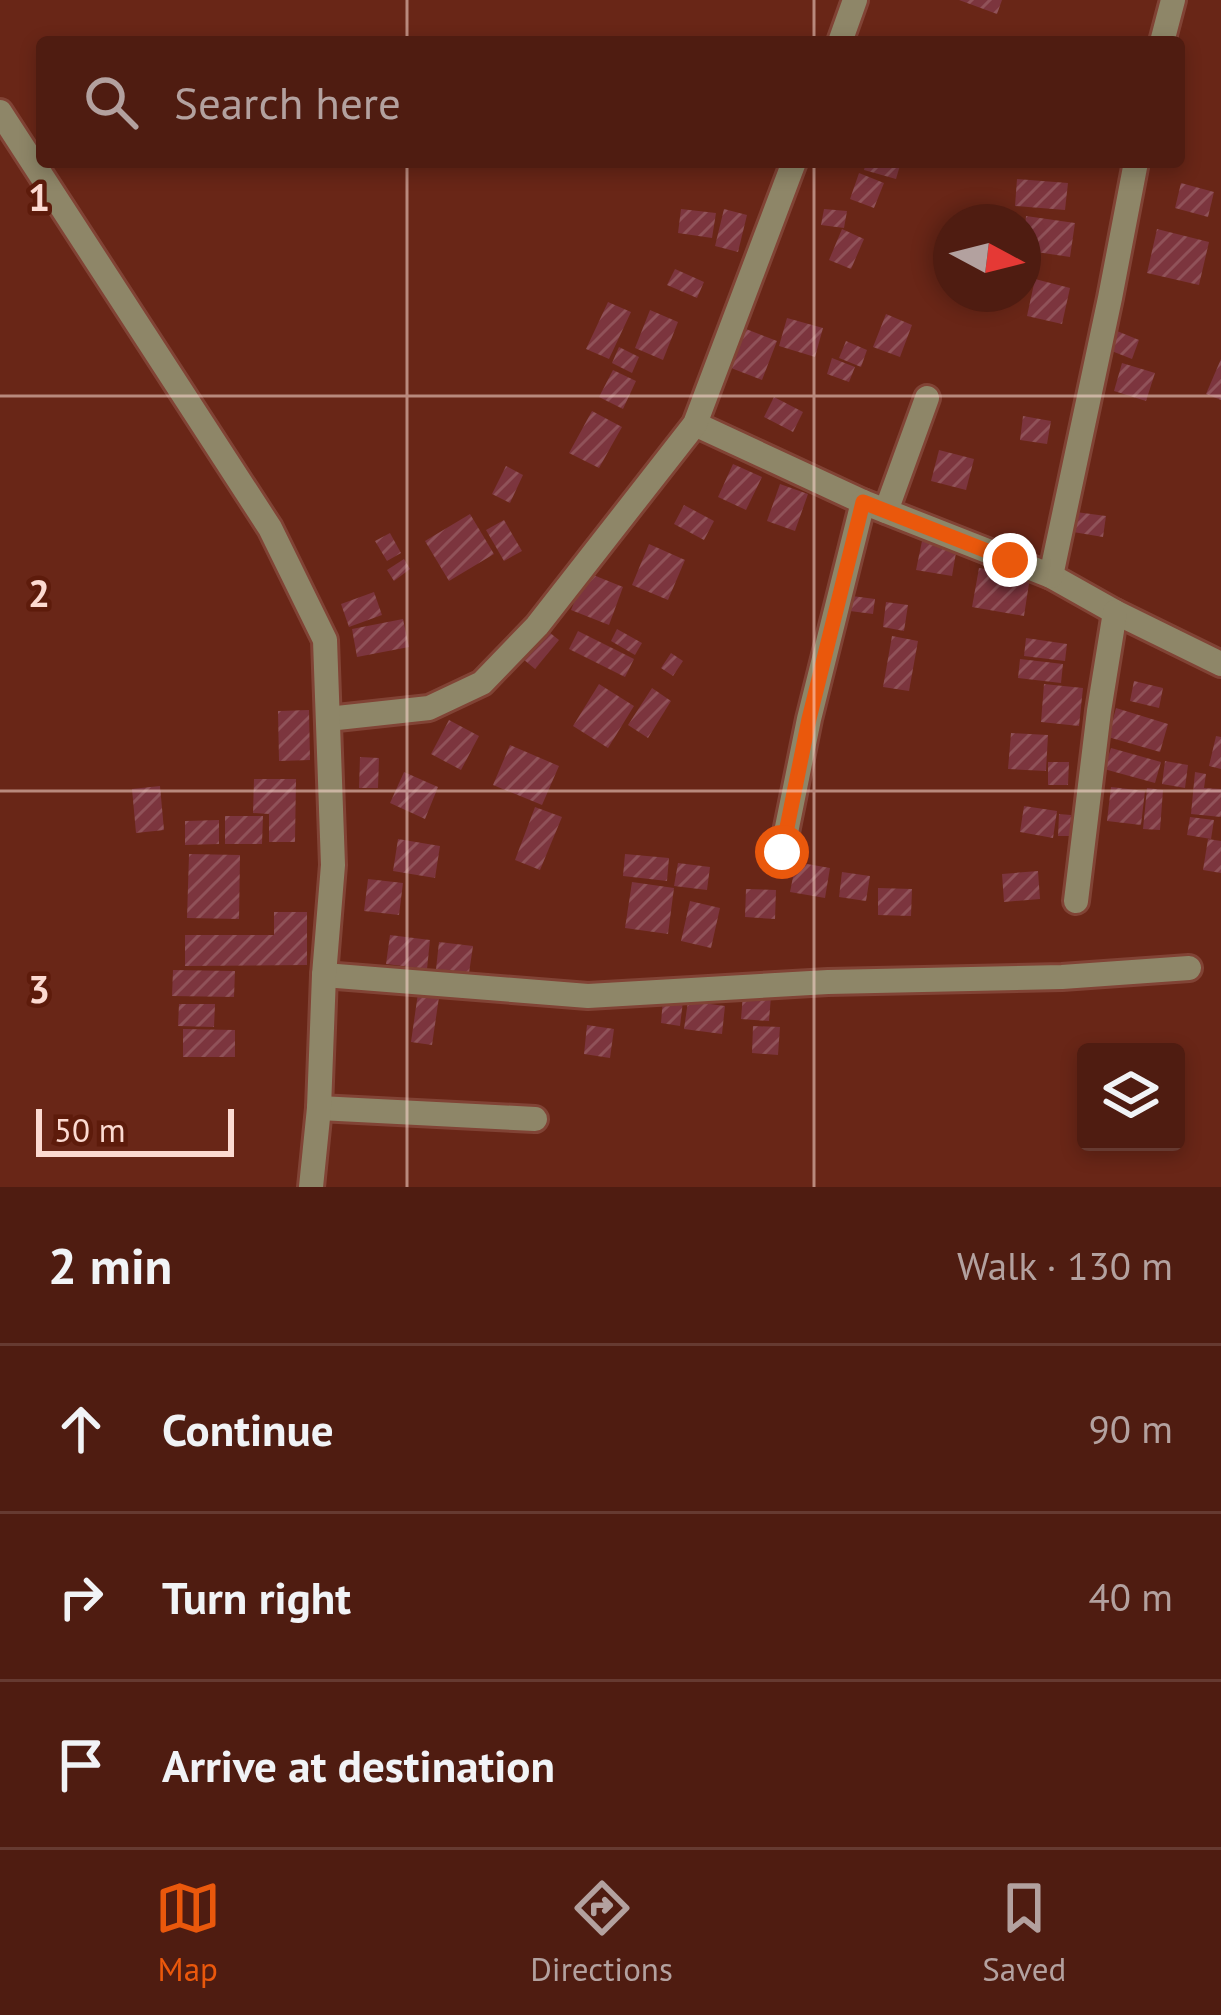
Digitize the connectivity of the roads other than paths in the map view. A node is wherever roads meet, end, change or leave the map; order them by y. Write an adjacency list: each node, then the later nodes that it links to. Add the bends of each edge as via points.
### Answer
1 (855, 0): 3 (street)
2 (1173, 0): 4 (street)
3 (842, 36)
4 (1164, 36)
5 (0, 112): 6 (street)
6 (36, 167)
7 (36, 168): 16 (street, via 270,527 326,640)
8 (792, 168): 11 (street)
9 (1135, 168): 13 (street)
10 (927, 398): 12 (street)
11 (695, 424): 12 (street); 16 (street, via 537,626 482,683 429,708)
12 (875, 507): 13 (street); 17 (street, via 809,719)
13 (1052, 576): 14 (street)
14 (1115, 612): 15 (street); 18 (street)
15 (1221, 664)
16 (328, 719): 20 (street, via 333,865)
17 (782, 852)
18 (1076, 901)
19 (1189, 968): 20 (street, via 588,996)
20 (325, 975): 21 (street)
21 (319, 1108): 22 (street); 23 (street)
22 (535, 1119)
23 (311, 1187)

